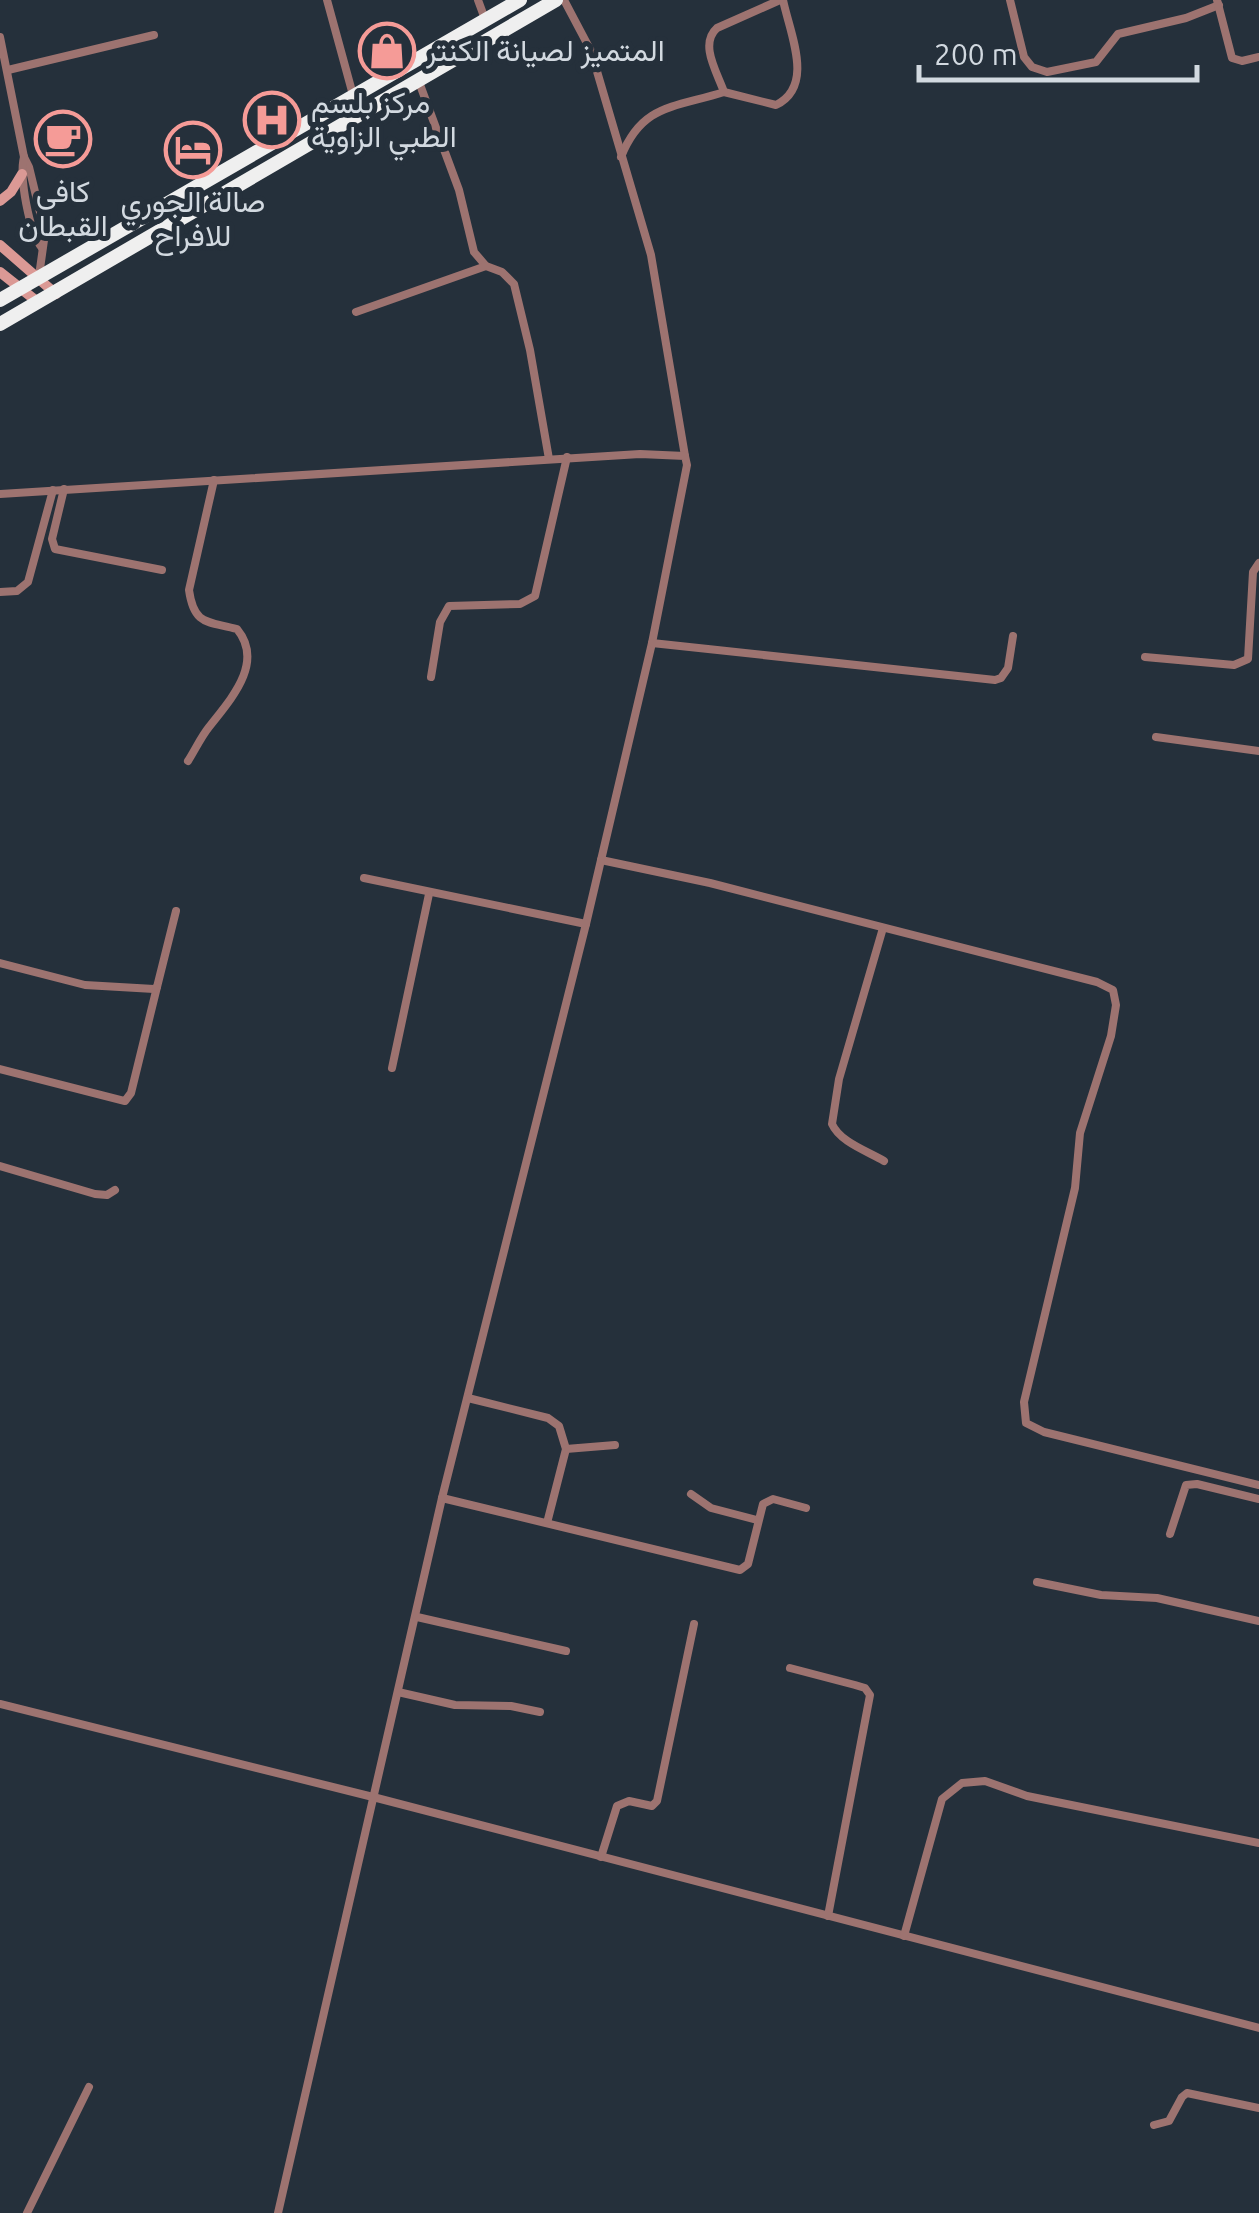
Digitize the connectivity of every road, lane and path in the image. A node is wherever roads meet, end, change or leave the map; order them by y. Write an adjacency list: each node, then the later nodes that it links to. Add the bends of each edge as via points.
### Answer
1 (327, 0): 16 (street)
2 (478, 0): 9 (street)
3 (520, 0): 9 (highway)
4 (556, 0): 14 (highway)
5 (564, 0): 18 (street, via 591,50)
6 (781, 0): 15 (street, via 710,35); 15 (street, via 798,70 790,98 776,105)
7 (1010, 0): 8 (street, via 1024,57 1047,72 1096,62 1118,34)
8 (1218, 3): 12 (street, via 1232,58)
9 (485, 19): 16 (highway)
10 (154, 35): 13 (street)
11 (0, 37): 13 (street)
12 (1259, 57)
13 (8, 70): 17 (street)
14 (418, 82): 23 (street, via 459,190 474,252); 27 (highway)
15 (724, 92): 18 (street, via 646,118 631,131)
16 (353, 95): 25 (highway)
17 (24, 157): 19 (street); 22 (street, via 45,233)
18 (621, 157): 32 (street, via 650,255)
19 (22, 174): 20 (main road); 22 (street)
20 (0, 201)
21 (0, 244): 25 (main road)
22 (42, 248): 25 (street)
23 (486, 266): 30 (street); 34 (street, via 514,284)
24 (0, 272): 26 (main road)
25 (39, 278): 26 (highway); 27 (main road)
26 (20, 288): 28 (highway); 29 (main road)
27 (56, 294): 29 (highway)
28 (0, 300)
29 (39, 303): 31 (highway)
30 (356, 312)
31 (0, 324)
32 (685, 456): 33 (street); 43 (street)
33 (568, 458): 34 (street); 45 (street, via 535,596 520,604 449,606 440,622)
34 (548, 459): 35 (street)
35 (214, 480): 36 (street); 48 (street, via 192,606 208,624 237,629 248,654 244,678)
36 (64, 489): 37 (street); 40 (street, via 55,549)
37 (53, 490): 38 (street); 41 (street, via 28,582 18,592)
38 (0, 494)
39 (1259, 563): 44 (street, via 1248,659 1234,665)
40 (162, 570)
41 (0, 592)
42 (1013, 636): 43 (street, via 1008,668 995,680)
43 (652, 643): 49 (street)
44 (1145, 657)
45 (432, 677)
46 (1156, 737): 47 (street)
47 (1259, 751)
48 (188, 761)
49 (601, 860): 53 (street); 54 (street)
50 (364, 878): 51 (street)
51 (429, 894): 53 (street); 57 (street)
52 (176, 911): 56 (street)
53 (586, 924): 62 (street)
54 (882, 928): 59 (street, via 832,1124); 65 (street, via 1097,982 1116,994 1112,1036 1080,1132 1075,1188 1024,1402 1026,1422)
55 (0, 963): 56 (street, via 84,985)
56 (158, 987): 58 (street, via 125,1101)
57 (392, 1068)
58 (0, 1069)
59 (884, 1162)
60 (0, 1166): 61 (street, via 95,1194)
61 (115, 1190)
62 (468, 1398): 64 (street, via 548,1418 560,1426); 67 (street)
63 (615, 1445): 64 (street)
64 (566, 1449): 71 (street)
65 (1259, 1485)
66 (691, 1494): 70 (street, via 711,1508)
67 (442, 1498): 71 (street); 74 (street)
68 (1259, 1499): 72 (street, via 1186,1485)
69 (806, 1508): 70 (street, via 767,1501)
70 (757, 1520): 71 (street, via 748,1564 740,1570)
71 (548, 1523)
72 (1170, 1534)
73 (1037, 1582): 75 (street, via 1158,1598)
74 (417, 1617): 77 (street); 79 (street)
75 (1259, 1621)
76 (694, 1624): 84 (street, via 657,1801 617,1806)
77 (566, 1651)
78 (790, 1668): 85 (street, via 866,1688 870,1696)
79 (398, 1692): 81 (street); 82 (street)
80 (0, 1704): 82 (street)
81 (540, 1712)
82 (373, 1797): 84 (street); 92 (street)
83 (1259, 1843): 86 (street, via 1041,1800 985,1780 962,1783 942,1799)
84 (601, 1856): 85 (street)
85 (828, 1916): 86 (street)
86 (904, 1936): 87 (street)
87 (1259, 2028)
88 (88, 2087): 91 (street)
89 (1259, 2108): 90 (street, via 1187,2093 1169,2121)
90 (1154, 2125)
91 (27, 2213)
92 (278, 2213)

